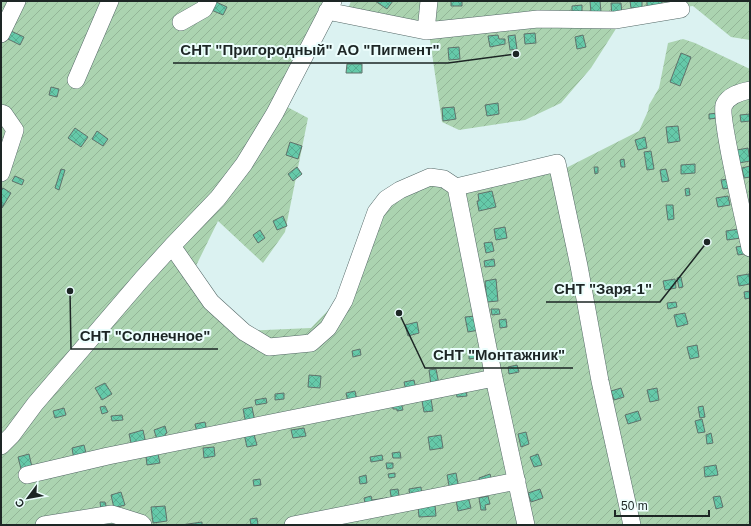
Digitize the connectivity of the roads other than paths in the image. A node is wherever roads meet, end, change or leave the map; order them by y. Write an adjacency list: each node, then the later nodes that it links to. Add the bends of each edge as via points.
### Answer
1 (17, 1): 9 (street)
2 (110, 1): 10 (street)
3 (208, 1): 7 (street, via 204,9)
4 (428, 1): 8 (street)
5 (330, 6): 8 (street); 15 (street, via 275,113 244,164 218,198)
6 (681, 8): 8 (street, via 615,20 538,19)
7 (181, 22)
8 (426, 32)
9 (1, 34)
10 (76, 80)
11 (750, 90): 16 (street, via 739,92 730,98 723,109)
12 (1, 113): 13 (street, via 15,130)
13 (1, 173)
14 (456, 187): 15 (street, via 444,179 430,177 386,198 376,212 344,301 328,328 311,343 269,347 244,332 211,302); 17 (street); 25 (street, via 557,164 600,381)
15 (172, 246): 18 (street)
16 (750, 248)
17 (494, 378): 19 (street, via 116,454); 20 (street)
18 (1, 446)
19 (27, 475)
20 (517, 481): 23 (street); 24 (street)
21 (44, 525): 22 (street, via 112,514)
22 (143, 525)
23 (294, 525)
24 (526, 525)
25 (632, 525)

